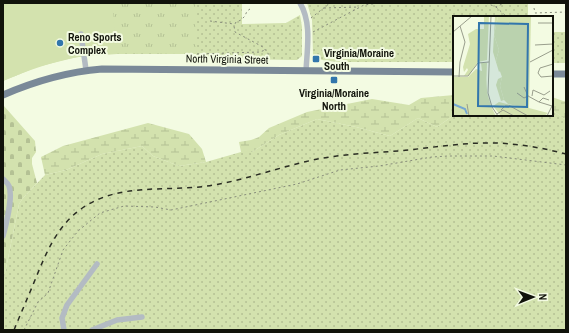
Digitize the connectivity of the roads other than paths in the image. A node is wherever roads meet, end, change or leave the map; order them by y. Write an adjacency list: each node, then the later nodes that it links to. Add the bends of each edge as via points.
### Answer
1 (300, 3): 4 (street, via 306,19)
2 (80, 34): 3 (street)
3 (86, 70): 4 (main road, North Virginia Street, via 132,68); 8 (main road, North Virginia Street, via 43,79)
4 (306, 71): 5 (main road, North Virginia Street)
5 (453, 72)
6 (553, 74): 7 (main road)
7 (566, 74)
8 (3, 95)
9 (3, 179): 10 (street, via 10,191)
10 (3, 236)
11 (97, 264): 13 (street, via 67,305 62,318)
12 (142, 317): 14 (street, via 117,320)
13 (64, 330)
14 (92, 330)

